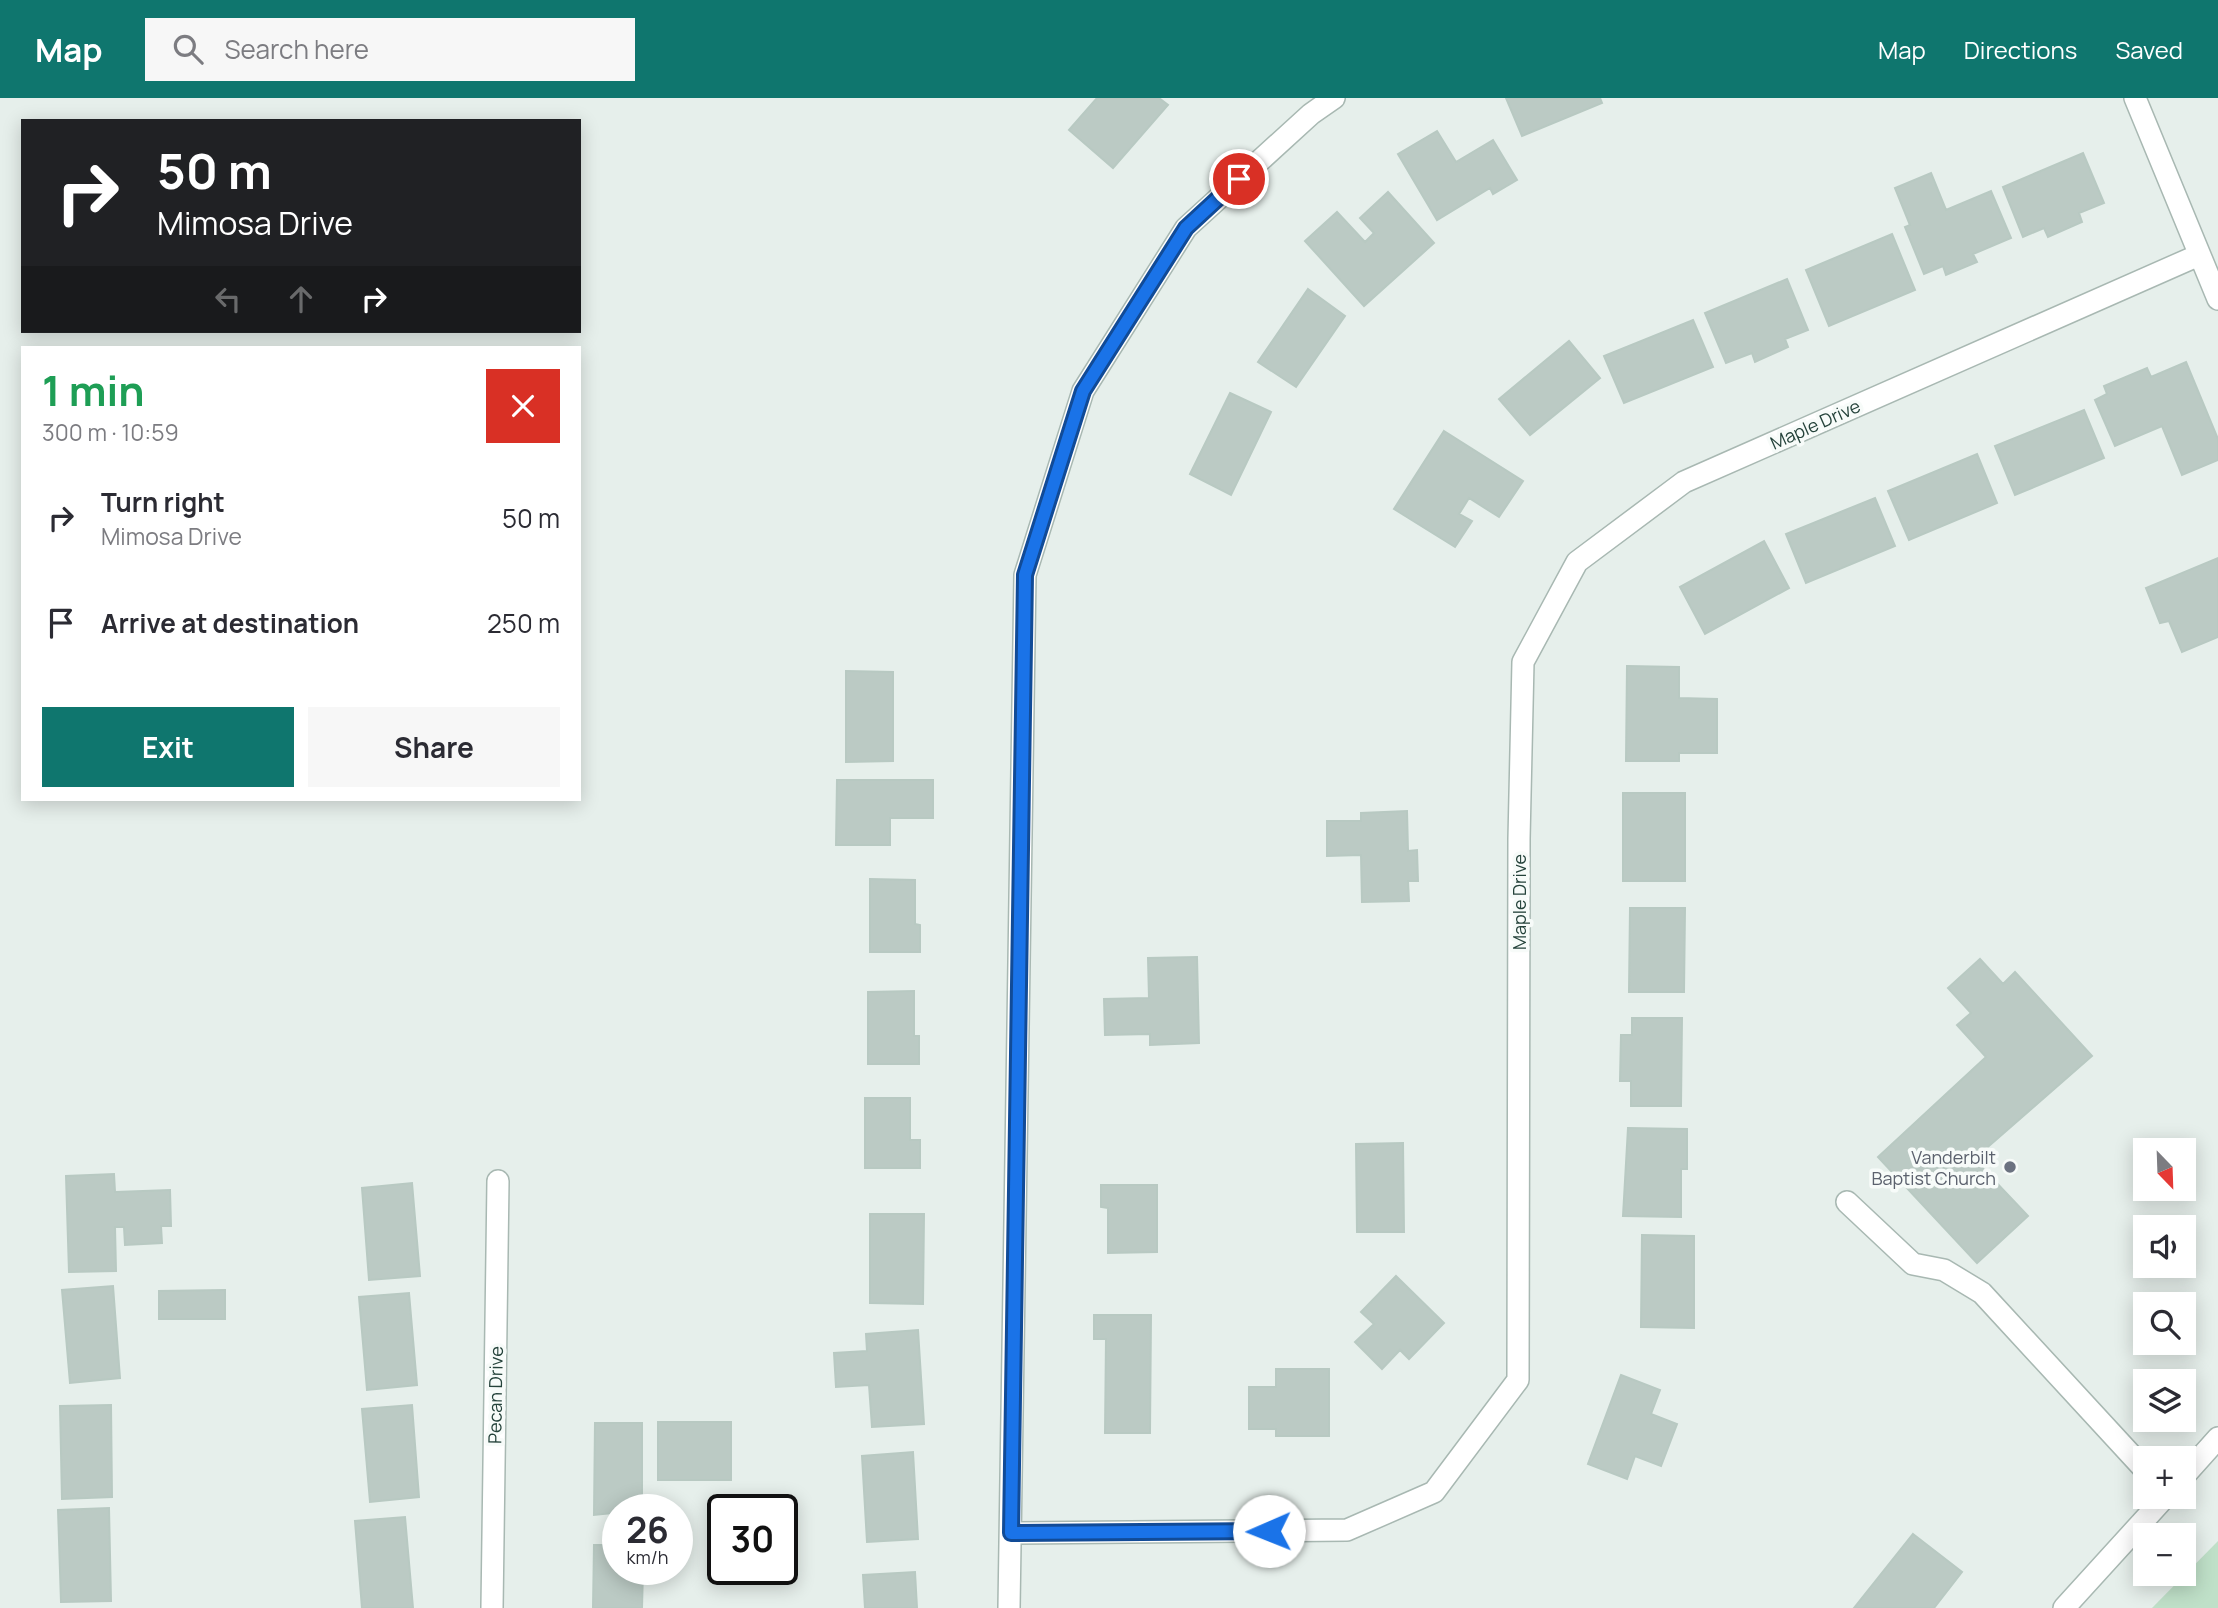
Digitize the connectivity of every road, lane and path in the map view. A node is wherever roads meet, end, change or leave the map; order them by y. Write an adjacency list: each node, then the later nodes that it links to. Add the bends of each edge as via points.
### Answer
1 (1334, 98): 11 (street, via 1186,228 1083,391 1025,575)
2 (2135, 98): 3 (street)
3 (2199, 255): 4 (street); 11 (street, Maple Drive, via 1684,482 1577,562 1523,662 1518,1380 1433,1492 1347,1530)
4 (2218, 299)
5 (498, 1181): 12 (street, Pecan Drive)
6 (1847, 1202): 8 (street, via 1913,1264 1944,1270 1982,1293)
7 (2218, 1438): 9 (street)
8 (2133, 1457)
9 (2196, 1463)
10 (2154, 1509): 14 (street)
11 (1011, 1533): 13 (street)
12 (492, 1608)
13 (1009, 1608)
14 (2064, 1608)

